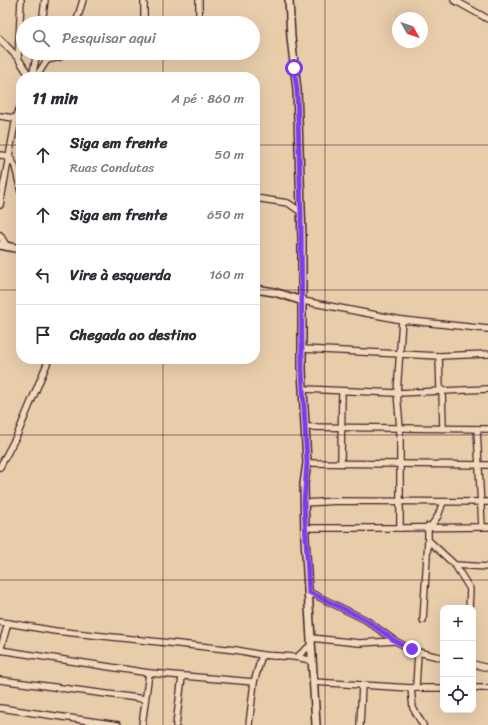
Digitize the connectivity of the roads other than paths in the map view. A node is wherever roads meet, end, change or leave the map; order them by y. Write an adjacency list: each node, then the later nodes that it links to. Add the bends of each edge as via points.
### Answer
1 (21, 0): 9 (street)
2 (46, 0): 10 (street)
3 (83, 0): 11 (street)
4 (144, 0): 12 (street)
5 (199, 0): 8 (street)
6 (289, 0): 30 (street, via 298,108)
7 (454, 0): 13 (street)
8 (199, 15)
9 (20, 16)
10 (43, 16)
11 (78, 16)
12 (144, 16)
13 (488, 19)
14 (0, 39): 15 (street)
15 (16, 56)
16 (19, 60): 19 (street)
17 (35, 60): 20 (street)
18 (47, 60): 21 (street)
19 (28, 72)
20 (32, 72)
21 (39, 72)
22 (0, 116): 23 (street)
23 (16, 119)
24 (16, 127): 26 (street)
25 (0, 155): 26 (street)
26 (9, 156): 27 (street); 29 (street)
27 (16, 170)
28 (260, 199): 30 (street, via 288,203)
29 (0, 205)
30 (301, 212): 35 (street)
31 (0, 235): 32 (street)
32 (4, 246): 33 (street)
33 (16, 248)
34 (260, 290): 35 (street)
35 (303, 301): 36 (street); 38 (street)
36 (402, 320): 37 (street); 39 (street)
37 (488, 329)
38 (303, 349): 39 (street); 43 (street)
39 (400, 353): 41 (street); 47 (street)
40 (488, 354): 41 (street)
41 (439, 356): 45 (street)
42 (47, 364): 59 (street)
43 (304, 389): 46 (street); 48 (street)
44 (488, 389): 45 (street)
45 (441, 390): 47 (street); 51 (street)
46 (342, 391): 47 (street); 49 (street)
47 (397, 393): 50 (street)
48 (305, 427): 49 (street); 54 (street)
49 (342, 427): 50 (street); 55 (street)
50 (400, 428): 51 (street); 56 (street)
51 (443, 428): 52 (street)
52 (477, 429): 53 (street); 57 (street)
53 (488, 429)
54 (307, 463): 55 (street); 64 (street)
55 (341, 463): 56 (street)
56 (400, 464): 57 (street); 60 (street)
57 (480, 464): 58 (street); 62 (street)
58 (488, 465)
59 (0, 467)
60 (400, 502): 61 (street); 64 (street); 68 (street)
61 (443, 502): 62 (street); 65 (street, via 438,516)
62 (481, 502): 63 (street); 66 (street)
63 (488, 502)
64 (304, 503): 67 (street)
65 (430, 526): 66 (street); 68 (street); 69 (street)
66 (485, 527)
67 (305, 528): 68 (street); 72 (street)
68 (400, 528)
69 (428, 540): 70 (street); 74 (street)
70 (455, 566): 71 (street); 73 (street, via 470,589)
71 (488, 567)
72 (309, 592): 77 (street); 78 (street, via 370,623)
73 (469, 605)
74 (423, 620)
75 (0, 622): 76 (street)
76 (8, 624): 80 (street); 82 (street)
77 (311, 638): 78 (street, via 359,643); 79 (street)
78 (395, 641): 81 (street)
79 (311, 646): 83 (street); 85 (street)
80 (0, 650): 88 (street)
81 (418, 652): 84 (street); 94 (street)
82 (262, 655): 83 (street); 91 (street)
83 (298, 656): 85 (street)
84 (440, 657)
85 (312, 661): 92 (street)
86 (476, 665): 87 (street)
87 (488, 668)
88 (149, 673): 89 (street); 98 (street)
89 (182, 677): 91 (street); 102 (street)
90 (0, 680): 98 (street)
91 (254, 682): 103 (street)
92 (313, 682): 93 (street); 104 (street)
93 (362, 685): 94 (street); 105 (street)
94 (413, 688): 95 (street); 106 (street, via 413,708)
95 (440, 688)
96 (476, 688): 97 (street)
97 (488, 688)
98 (145, 699): 101 (street)
99 (0, 708): 100 (street)
100 (118, 725)
101 (142, 725)
102 (176, 725)
103 (249, 725)
104 (316, 725)
105 (360, 725)
106 (423, 725)

